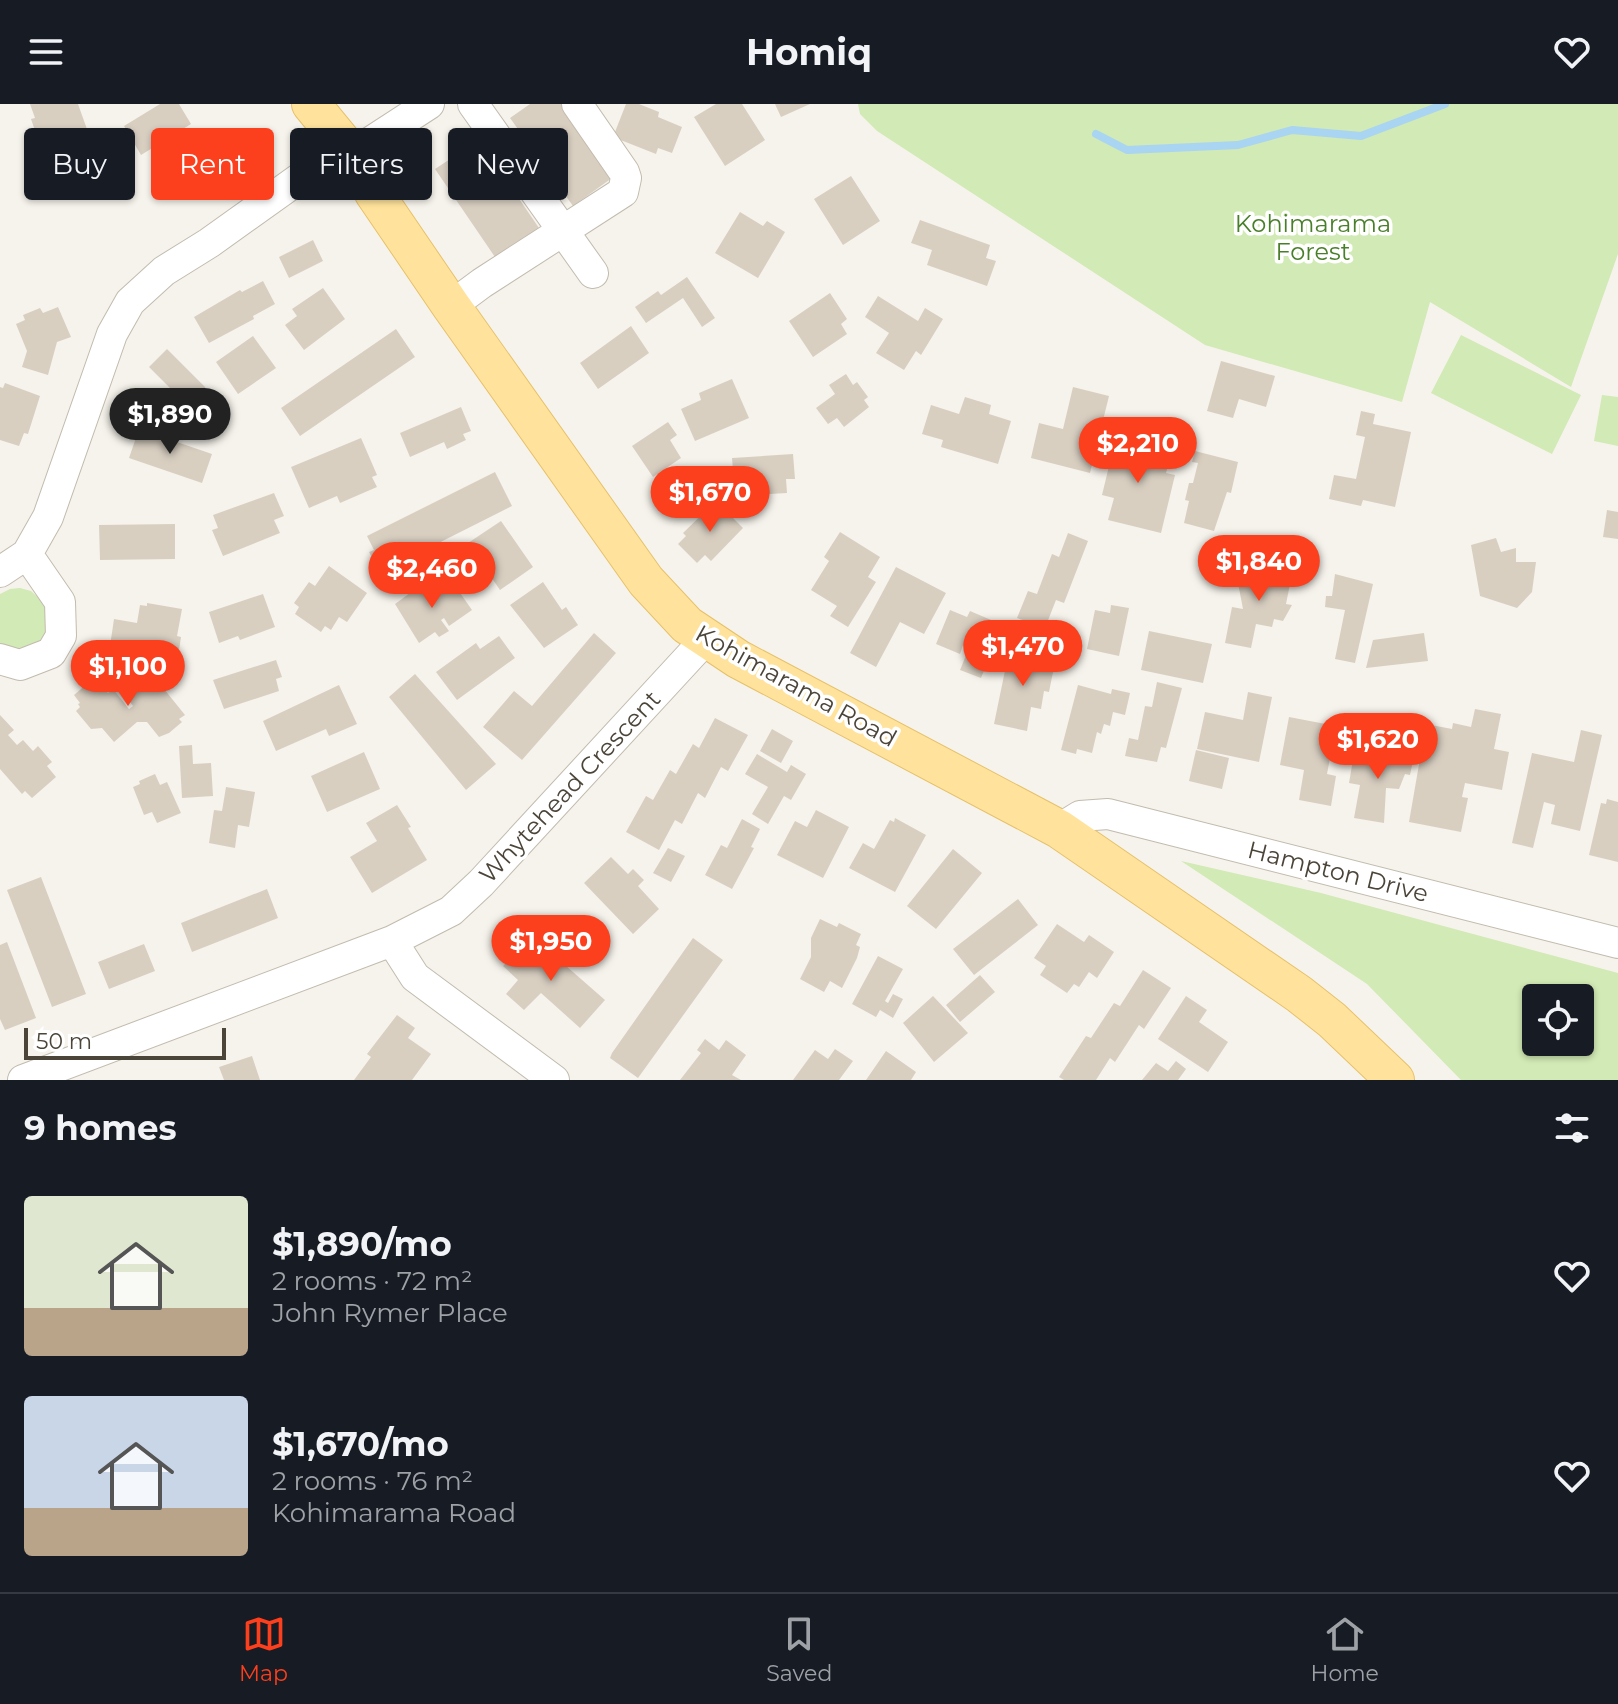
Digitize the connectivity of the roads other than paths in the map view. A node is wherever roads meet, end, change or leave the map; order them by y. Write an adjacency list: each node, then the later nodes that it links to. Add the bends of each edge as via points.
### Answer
1 (311, 104): 5 (main road, Kohimarama Road)
2 (429, 104): 6 (street)
3 (473, 104): 9 (street)
4 (577, 104): 9 (street, via 624,172 626,185)
5 (331, 128)
6 (392, 128)
7 (290, 185): 12 (street, via 164,271 130,302 112,334 48,517)
8 (379, 200): 11 (main road, Kohimarama Road)
9 (565, 231): 10 (street); 11 (street)
10 (593, 273)
11 (451, 306): 14 (main road, Kohimarama Road, via 646,581)
12 (27, 554): 13 (street); 15 (street, via 60,602 61,636 51,653 20,665)
13 (0, 572)
14 (705, 640): 16 (main road, Kohimarama Road); 17 (street, Whytehead Crescent, via 481,883 451,911)
15 (0, 659)
16 (1059, 829): 18 (street, Hampton Drive, via 1080,816 1108,814); 21 (main road, Kohimarama Road, via 1299,994)
17 (392, 941): 19 (street, Whytehead Crescent); 20 (street, via 415,977)
18 (1618, 943)
19 (23, 1080)
20 (554, 1080)
21 (1395, 1080)

